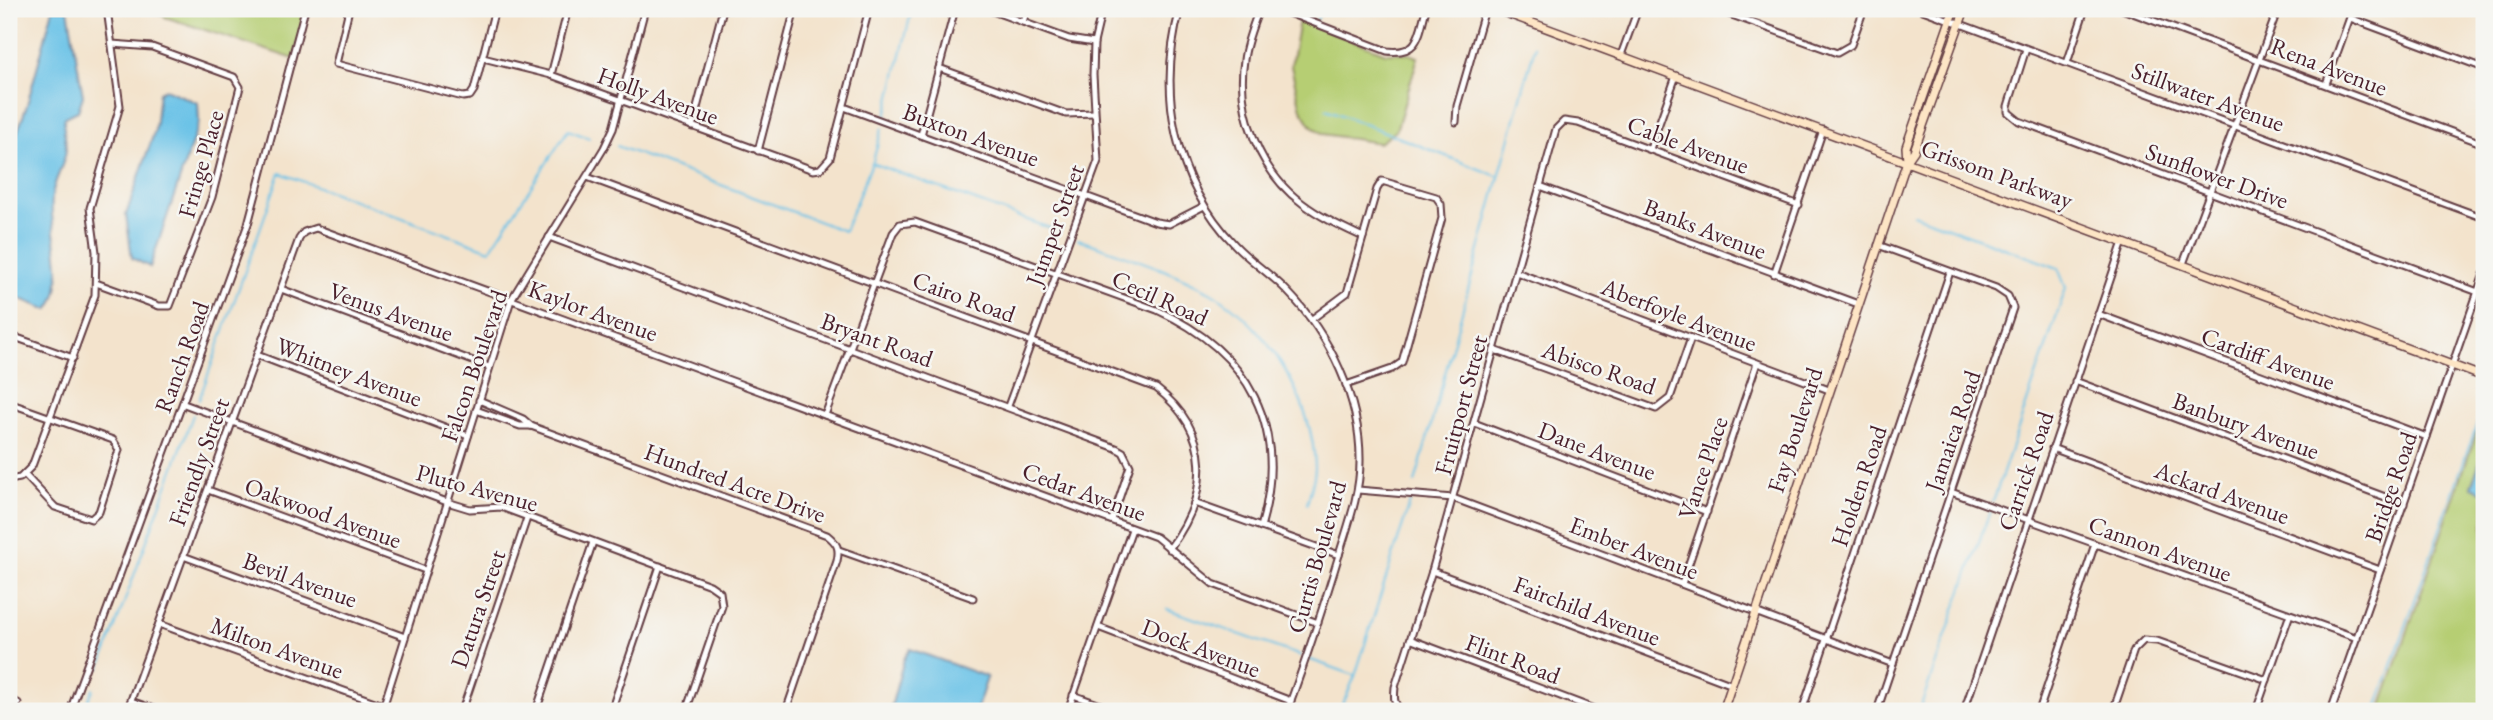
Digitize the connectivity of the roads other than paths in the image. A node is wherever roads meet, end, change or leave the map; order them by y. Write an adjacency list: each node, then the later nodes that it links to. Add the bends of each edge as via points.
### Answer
1 (14, 9): 35 (street)
2 (107, 9): 37 (street)
3 (305, 9): 103 (street, Ranch Road, via 248,224)
4 (349, 9): 40 (street, via 336,64 463,97 470,96)
5 (495, 9): 40 (street)
6 (568, 9): 45 (street)
7 (645, 9): 48 (street, Falcon Boulevard)
8 (723, 9): 54 (street)
9 (795, 9): 59 (street)
10 (869, 9): 49 (street)
11 (955, 9): 43 (street)
12 (987, 9): 33 (street)
13 (1027, 9): 33 (street)
14 (1102, 9): 36 (street, Jumper Street)
15 (1180, 9): 66 (street, Curtis Boulevard, via 1169,64 1169,101 1185,165)
16 (1259, 9): 70 (street, via 1243,62 1243,89 1260,153 1300,202)
17 (1278, 9): 18 (street, via 1387,51 1402,52 1418,39)
18 (1426, 9)
19 (1485, 9): 52 (street)
20 (1495, 9): 39 (main road, Grissom Parkway)
21 (1638, 9): 39 (street)
22 (1715, 9): 23 (street, via 1837,53 1852,46)
23 (1864, 9)
24 (1920, 9): 32 (street, Stillwater Avenue)
25 (1954, 9): 32 (main road, Fay Boulevard)
26 (1965, 9): 34 (main road, Fay Boulevard)
27 (2085, 9): 42 (street)
28 (2122, 9): 41 (street, Rena Avenue)
29 (2278, 9): 41 (street)
30 (2353, 9): 31 (street)
31 (2350, 18): 44 (street); 47 (street)
32 (1950, 20): 34 (street, Stillwater Avenue); 60 (main road, Fay Boulevard, via 1906,148)
33 (1023, 22): 36 (street)
34 (1960, 23): 38 (street, Stillwater Avenue); 60 (main road, Fay Boulevard)
35 (9, 28)
36 (1094, 43): 50 (street, Jumper Street)
37 (112, 44): 79 (street, via 120,106 90,208); 79 (street, Fringe Place, via 152,47 233,77 240,87 212,197 170,306)
38 (2026, 48): 42 (street, Stillwater Avenue); 63 (street, Sunflower Drive, via 2009,100 2008,112 2013,118)
39 (1621, 55): 46 (main road, Grissom Parkway)
40 (483, 58): 45 (street, Holly Avenue)
41 (2260, 59): 47 (street, Rena Avenue); 53 (street)
42 (2067, 63): 53 (street, Stillwater Avenue)
43 (939, 68): 50 (street, via 1066,114); 56 (street)
44 (2484, 68)
45 (551, 75): 48 (street, Holly Avenue)
46 (1676, 76): 55 (main road, Grissom Parkway); 58 (street)
47 (2326, 84): 57 (street, Rena Avenue)
48 (621, 101): 54 (street, Holly Avenue); 61 (street, Falcon Boulevard, via 604,148)
49 (844, 107): 56 (street, Buxton Avenue); 59 (street, Holly Avenue, via 830,158 820,169 803,169)
50 (1094, 113): 64 (street, Jumper Street, via 1098,161)
51 (1564, 121): 58 (street, Cable Avenue); 62 (street, Fruitport Street, via 1556,128)
52 (1456, 122)
53 (2235, 126): 63 (street); 67 (street, Stillwater Avenue)
54 (692, 127): 59 (street, Holly Avenue)
55 (1823, 130): 60 (main road, Grissom Parkway); 65 (street)
56 (921, 135): 64 (street, Buxton Avenue)
57 (2484, 144)
58 (1650, 149): 65 (street, Cable Avenue)
59 (758, 151)
60 (1907, 161): 71 (main road, Grissom Parkway); 72 (main road, Fay Boulevard)
61 (587, 177): 69 (street, Falcon Boulevard); 80 (street, Cairo Road)
62 (1540, 186): 74 (street, Fruitport Street); 77 (street, Banks Avenue)
63 (2211, 192): 73 (street); 82 (street, Sunflower Drive)
64 (1085, 196): 66 (street, Buxton Avenue, via 1169,224); 76 (street, Jumper Street)
65 (1799, 205): 77 (street)
66 (1204, 206): 86 (street, Curtis Boulevard, via 1235,246 1287,290)
67 (2484, 218)
68 (309, 229): 81 (street, Friendly Street, via 299,239); 83 (street, Kaylor Avenue, via 324,230)
69 (549, 237): 83 (street, Falcon Boulevard); 90 (street, Bryant Road)
70 (1363, 237): 86 (street, via 1347,293); 99 (street, via 1381,181 1436,197 1443,211 1402,362)
71 (2123, 242): 73 (main road, Grissom Parkway); 85 (street, Carrick Road)
72 (1878, 245): 75 (street, Jamaica Road); 84 (main road, Fay Boulevard)
73 (2183, 264): 95 (main road, Grissom Parkway)
74 (1516, 272): 88 (street, Aberfoyle Avenue); 91 (street, Fruitport Street)
75 (1950, 272): 118 (street, Jamaica Road, via 1996,288 2008,296 2013,308); 149 (street, Holden Road)
76 (1056, 274): 80 (street, Cecil Road, via 915,222 900,223 893,233); 89 (street, Jumper Street); 127 (street, Cecil Road, via 1187,324 1237,367 1252,389 1269,439 1269,499)
77 (1774, 274): 84 (street, Banks Avenue)
78 (2484, 274): 82 (street, Bridge Road)
79 (96, 282): 93 (street, via 92,309)
80 (875, 283): 89 (street, Cairo Road); 90 (street)
81 (281, 289): 92 (street, Friendly Street); 96 (street, Venus Avenue)
82 (2478, 292): 95 (street, Bridge Road)
83 (511, 300): 96 (street, Falcon Boulevard); 106 (street, Kaylor Avenue)
84 (1857, 304): 100 (main road, Fay Boulevard)
85 (2098, 314): 98 (street, Carrick Road); 112 (street, Cardiff Avenue)
86 (1312, 319): 99 (street, Curtis Boulevard)
87 (9, 335): 93 (street)
88 (1691, 338): 91 (street, Abisco Road, via 1670,398 1656,409); 94 (street, Aberfoyle Avenue)
89 (1032, 340): 104 (street, Jumper Street); 121 (street, Cairo Road, via 1139,380 1172,401 1197,443 1199,480)
90 (849, 349): 104 (street, Bryant Road); 106 (street)
91 (1494, 350): 109 (street, Fruitport Street)
92 (257, 355): 108 (street, Friendly Street); 111 (street, Whitney Avenue)
93 (73, 358): 107 (street)
94 (1757, 363): 100 (street, Aberfoyle Avenue); 123 (street, Vance Place)
95 (2453, 365): 97 (main road, Grissom Parkway); 112 (street, Bridge Road)
96 (489, 367): 101 (street, Falcon Boulevard)
97 (2484, 377)
98 (2075, 381): 113 (street, Carrick Road); 122 (street, Banbury Avenue)
99 (1346, 385): 117 (street, Curtis Boulevard, via 1358,438)
100 (1829, 390): 141 (main road, Fay Boulevard)
101 (479, 400): 105 (street, Falcon Boulevard); 110 (street, Hundred Acre Drive)
102 (9, 403): 107 (street)
103 (184, 404): 108 (street, Pluto Avenue); 159 (street, Ranch Road)
104 (1008, 406): 125 (street, Bryant Road, via 1124,452 1128,477)
105 (476, 410): 110 (street, Hundred Acre Drive); 111 (street, Falcon Boulevard)
106 (825, 415): 125 (street, Cedar Avenue)
107 (51, 418): 114 (street, via 32,466); 114 (street, via 118,445 119,456 99,512 85,519 55,507)
108 (232, 423): 116 (street, Friendly Street); 120 (street, Pluto Avenue)
109 (1474, 423): 119 (street, Fruitport Street); 123 (street, Dane Avenue)
110 (531, 426): 132 (street, Hundred Acre Drive, via 827,535)
111 (468, 436): 120 (street, Falcon Boulevard)
112 (2427, 437): 122 (street, Bridge Road)
113 (2052, 448): 126 (street, Carrick Road); 137 (street, Ackard Avenue)
114 (24, 474): 115 (street)
115 (9, 480)
116 (208, 490): 134 (street, Friendly Street); 136 (street, Oakwood Avenue)
117 (1357, 490): 119 (street, Ember Avenue); 133 (street, Curtis Boulevard)
118 (1951, 492): 126 (street, Cannon Avenue); 150 (street, Jamaica Road)
119 (1454, 498): 138 (street, Fruitport Street); 139 (street, Ember Avenue)
120 (447, 502): 124 (street, Pluto Avenue, via 470,509 501,508); 136 (street, Falcon Boulevard)
121 (1194, 503): 127 (street); 131 (street, Cairo Road)
122 (2404, 504): 137 (street, Bridge Road)
123 (1707, 512): 139 (street, Vance Place)
124 (527, 518): 129 (street, Pluto Avenue); 162 (street, Datura Street)
125 (1112, 520): 128 (street, Cedar Avenue)
126 (2028, 520): 130 (street, Cannon Avenue); 175 (street, Carrick Road)
127 (1261, 527): 133 (street)
128 (1132, 529): 131 (street, Cedar Avenue, via 1156,537); 145 (street)
129 (593, 542): 135 (street, Pluto Avenue); 163 (street)
130 (2095, 544): 142 (street, Cannon Avenue); 176 (street)
131 (1170, 548): 143 (street, Cedar Avenue, via 1213,584)
132 (839, 550): 140 (street); 166 (street, Hundred Acre Drive)
133 (1339, 555): 143 (street, Curtis Boulevard)
134 (183, 556): 144 (street, Friendly Street); 146 (street, Bevil Avenue)
135 (660, 566): 164 (street); 165 (street, Pluto Avenue, via 720,592 722,606)
136 (425, 570): 146 (street, Falcon Boulevard)
137 (2380, 570): 147 (street, Bridge Road)
138 (1433, 571): 148 (street, Fruitport Street); 152 (street, Fairchild Avenue)
139 (1682, 584): 141 (street, Ember Avenue)
140 (973, 598)
141 (1755, 612): 149 (street, Ember Avenue); 152 (main road, Fay Boulevard)
142 (2290, 614): 147 (street, Cannon Avenue); 151 (street)
143 (1318, 623): 156 (street, Curtis Boulevard)
144 (159, 624): 155 (street, Friendly Street); 158 (street, Milton Avenue)
145 (1098, 627): 153 (street); 156 (street, Dock Avenue)
146 (405, 637): 158 (street, Falcon Boulevard)
147 (2357, 638): 179 (street, Bridge Road)
148 (1412, 640): 170 (street, Fruitport Street, via 1394,699); 171 (street, Flint Road)
149 (1825, 640): 150 (street, Ember Avenue); 173 (street, Holden Road)
150 (1893, 664): 174 (street, Jamaica Road)
151 (2267, 680): 177 (street, via 2144,640 2134,650); 178 (street)
152 (1730, 684): 172 (main road, Fay Boulevard)
153 (1073, 695): 167 (street); 168 (street)
154 (9, 699): 157 (street)
155 (131, 701): 160 (street, Friendly Street); 161 (street)
156 (1291, 701): 169 (street, Curtis Boulevard)
157 (18, 703)
158 (382, 708)
159 (70, 711)
160 (127, 711)
161 (159, 711)
162 (462, 711)
163 (536, 711)
164 (611, 711)
165 (686, 711)
166 (786, 711)
167 (1068, 711)
168 (1117, 711)
169 (1287, 711)
170 (1403, 711)
171 (1600, 711)
172 (1723, 711)
173 (1802, 711)
174 (1877, 711)
175 (1964, 711)
176 (2039, 711)
177 (2113, 711)
178 (2256, 711)
179 (2331, 711)

